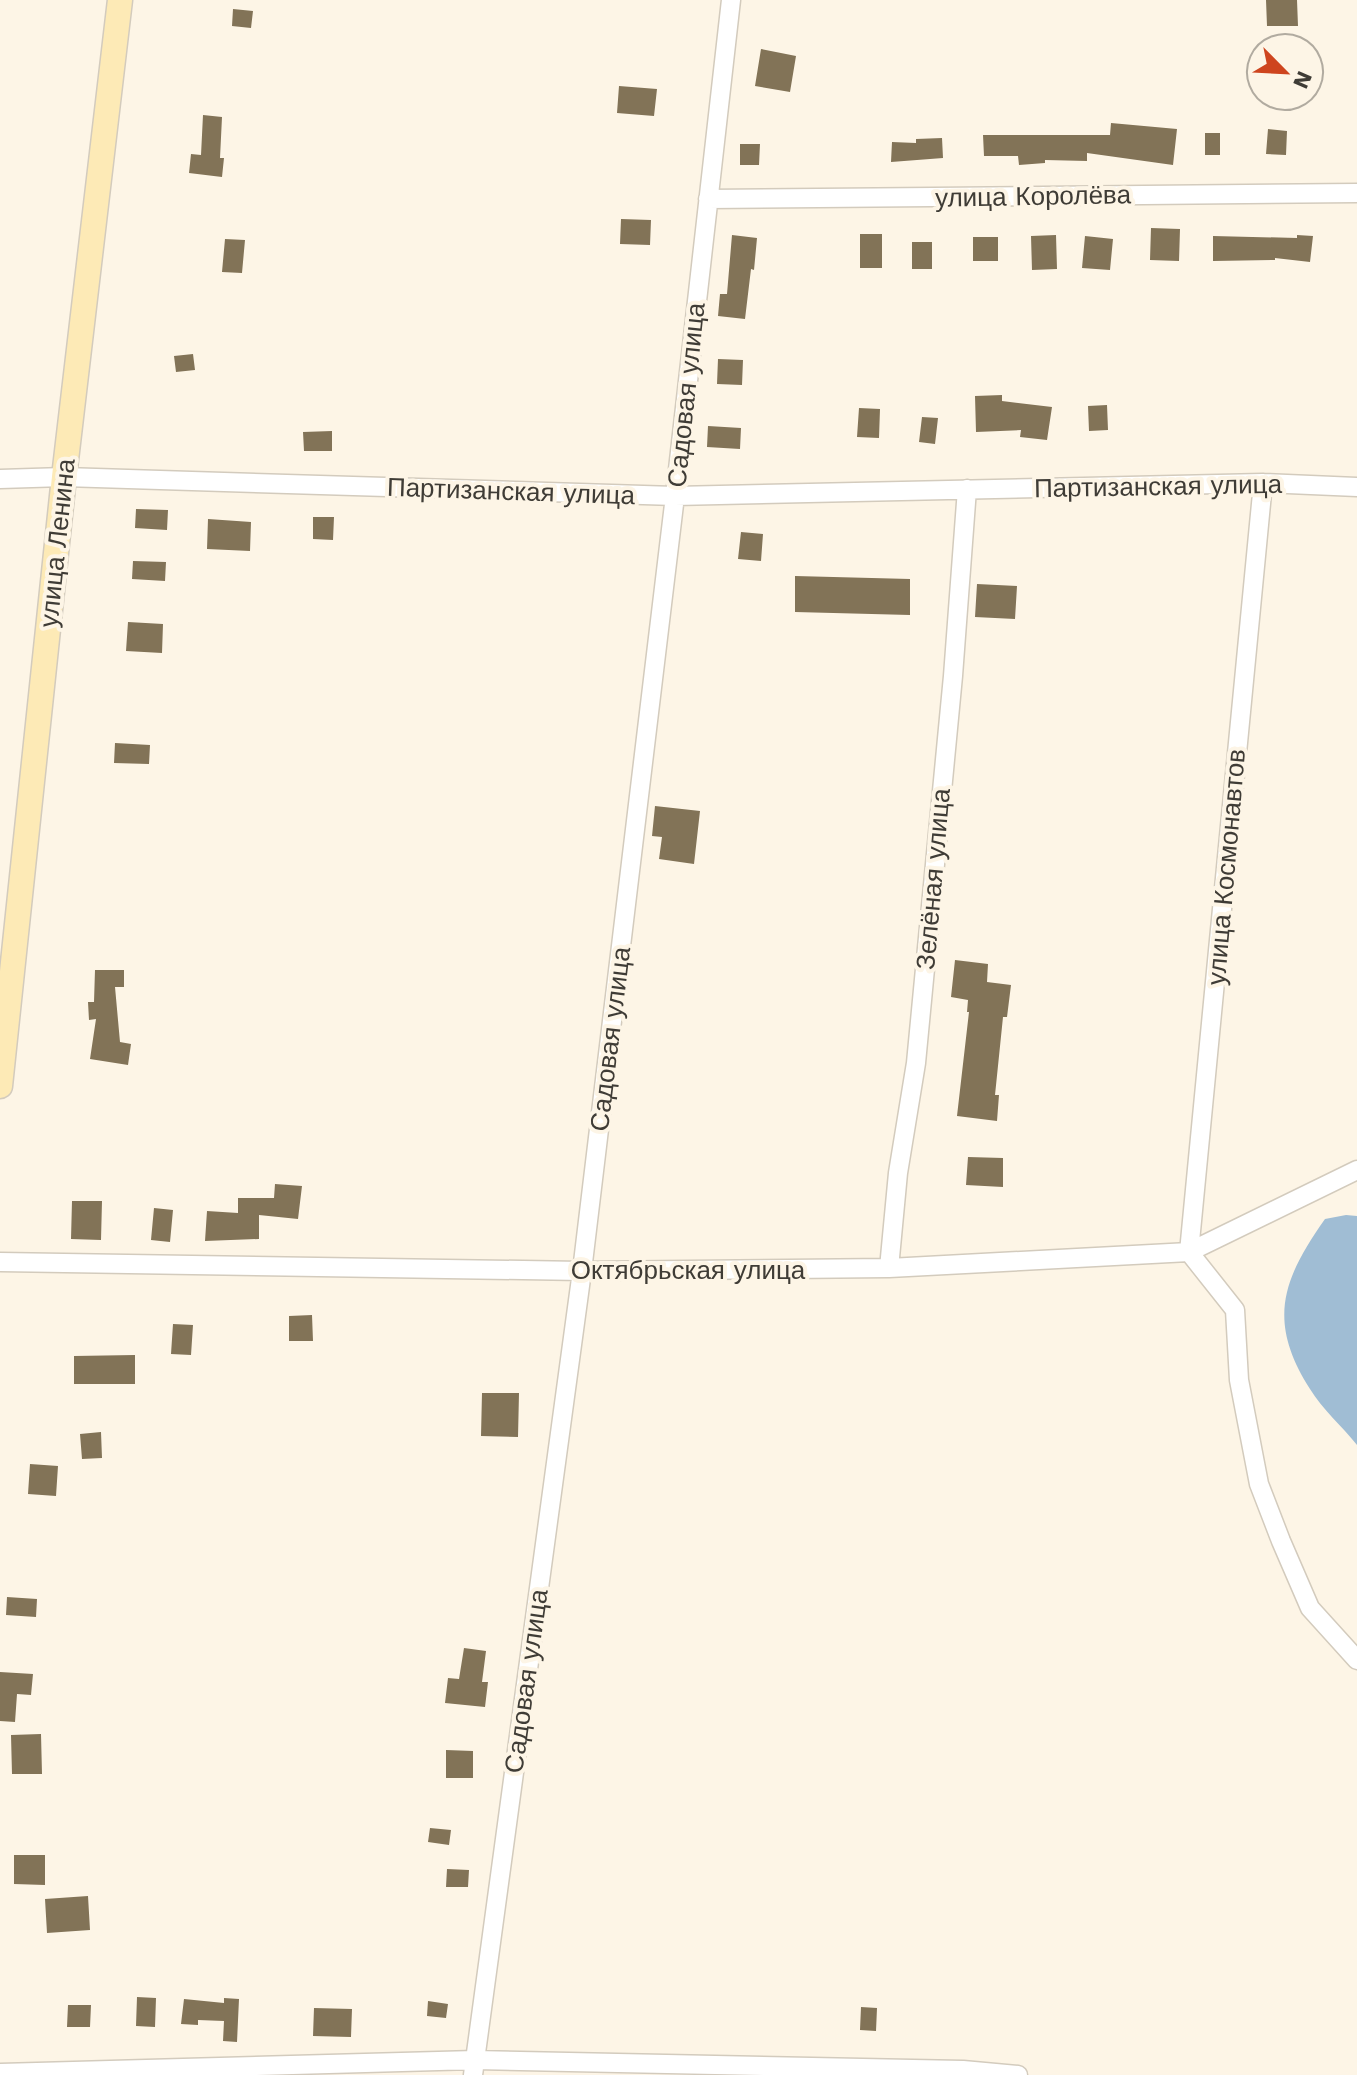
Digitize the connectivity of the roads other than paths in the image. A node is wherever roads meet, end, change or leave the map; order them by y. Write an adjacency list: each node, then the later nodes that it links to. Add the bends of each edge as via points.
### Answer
1 (120, 0): 5 (street, улица Ленина)
2 (731, 0): 4 (street, Садовая улица)
3 (1357, 193): 4 (street, улица Королёва)
4 (708, 199): 10 (street, Садовая улица)
5 (64, 477): 6 (street, Партизанская улица); 10 (street, Партизанская улица); 11 (street, улица Ленина)
6 (0, 479)
7 (1263, 483): 8 (street, Партизанская улица); 9 (street, Партизанская улица); 13 (street, улица Космонавтов)
8 (1357, 487)
9 (967, 489): 10 (street, Партизанская улица); 15 (street, Зелёная улица, via 916,1063)
10 (675, 496): 16 (street, Садовая улица)
11 (0, 1086)
12 (1357, 1170): 13 (street, Октябрьская улица)
13 (1189, 1252): 15 (street, Октябрьская улица); 17 (street, via 1235,1310 1239,1380 1256,1470 1281,1541 1310,1608)
14 (0, 1262): 16 (street, Октябрьская улица)
15 (889, 1268): 16 (street, Октябрьская улица)
16 (582, 1271): 18 (street, Садовая улица)
17 (1357, 1660)
18 (474, 2067): 19 (street); 20 (street, via 963,2070)
19 (0, 2073)
20 (1018, 2075)

